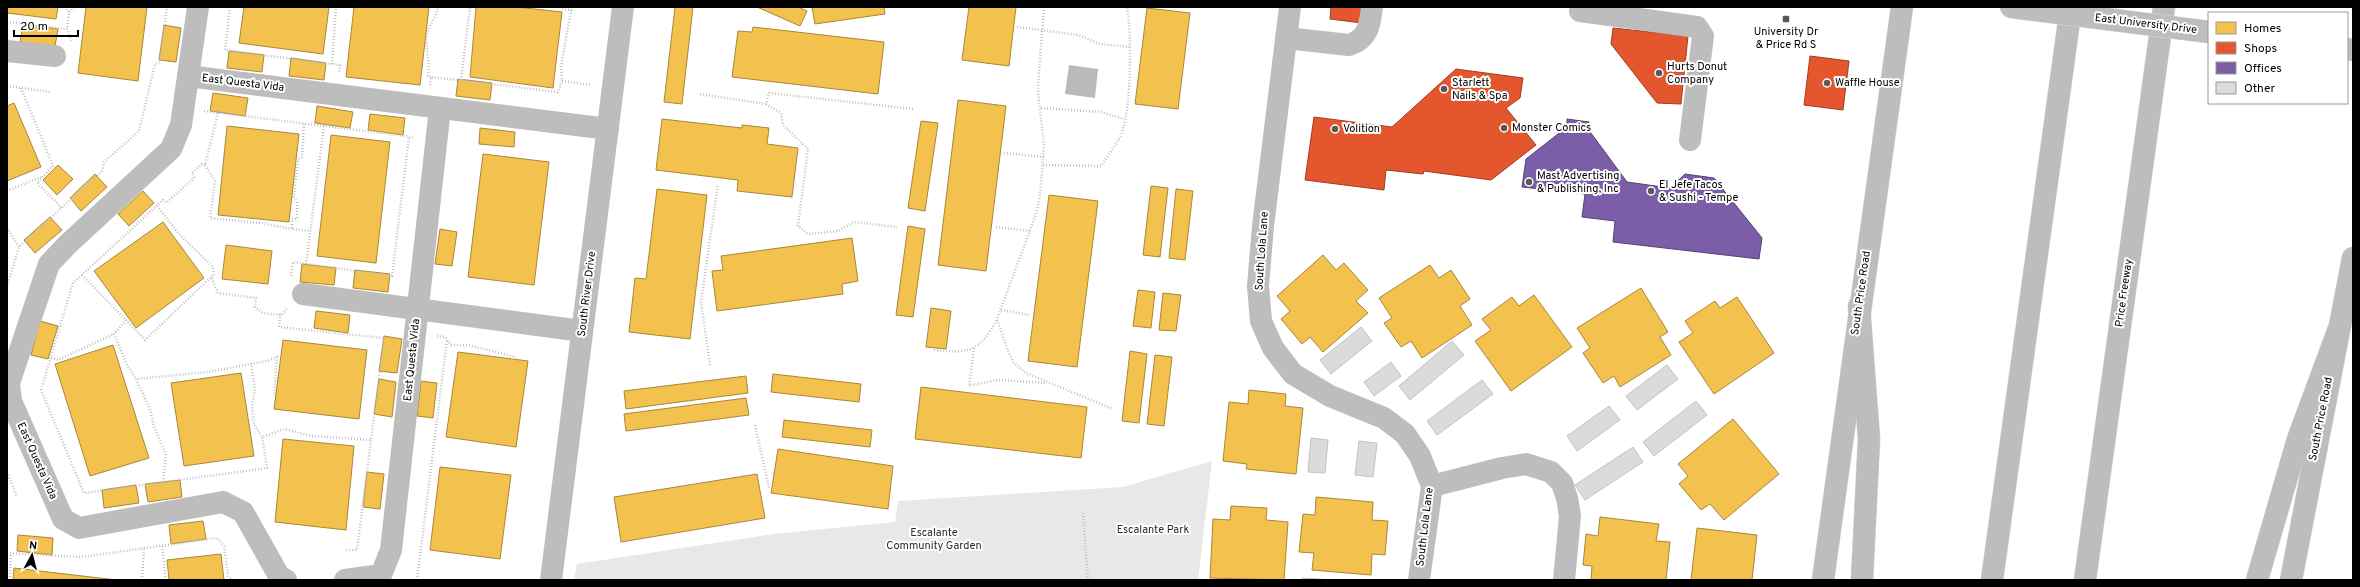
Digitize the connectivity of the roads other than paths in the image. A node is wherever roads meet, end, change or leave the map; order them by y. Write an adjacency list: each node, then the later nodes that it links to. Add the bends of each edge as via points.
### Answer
1 (198, 7): 14 (main road, East Questa Vida)
2 (623, 7): 16 (main road, South River Drive)
3 (1290, 7): 11 (main road, South Lola Lane)
4 (1372, 7): 11 (main road, via 1370,26 1366,35 1358,42 1348,45)
5 (1902, 7): 20 (main road, South Price Road)
6 (2011, 7): 10 (main road, East University Drive, bridge)
7 (2071, 7): 33 (main road)
8 (2164, 7): 34 (main road, Price Freeway)
9 (1580, 11): 17 (main road, via 1697,27 1703,36)
10 (2208, 32)
11 (1286, 38): 25 (main road, South Lola Lane, via 1260,263 1258,286 1261,321 1273,348 1293,374 1330,396 1384,418 1405,434 1420,456)
12 (7, 51): 13 (main road)
13 (55, 56)
14 (188, 76): 15 (main road, East Questa Vida); 24 (main road, East Questa Vida, via 181,125 171,149 49,264)
15 (434, 107): 16 (main road, East Questa Vida); 21 (main road, East Questa Vida)
16 (608, 129): 22 (main road, South River Drive)
17 (1690, 140)
18 (2353, 258): 23 (main road, South Price Road)
19 (294, 291): 21 (main road)
20 (1859, 306): 31 (main road, South Price Road); 32 (main road, via 1869,439)
21 (418, 309): 22 (main road); 27 (main road, East Questa Vida, via 391,550 381,575)
22 (582, 331): 28 (main road, South River Drive)
23 (2338, 331): 35 (main road, via 2298,439); 36 (main road, South Price Road)
24 (8, 383): 26 (main road, East Questa Vida, via 11,401 63,519 79,528 223,502 243,512 279,576)
25 (1432, 486): 29 (main road, South Lola Lane); 30 (main road, via 1526,464 1551,472 1562,483 1570,516)
26 (286, 580)
27 (345, 580)
28 (551, 580)
29 (1419, 580)
30 (1564, 580)
31 (1823, 580)
32 (1862, 580)
33 (1992, 580)
34 (2085, 580)
35 (2257, 580)
36 (2291, 580)

